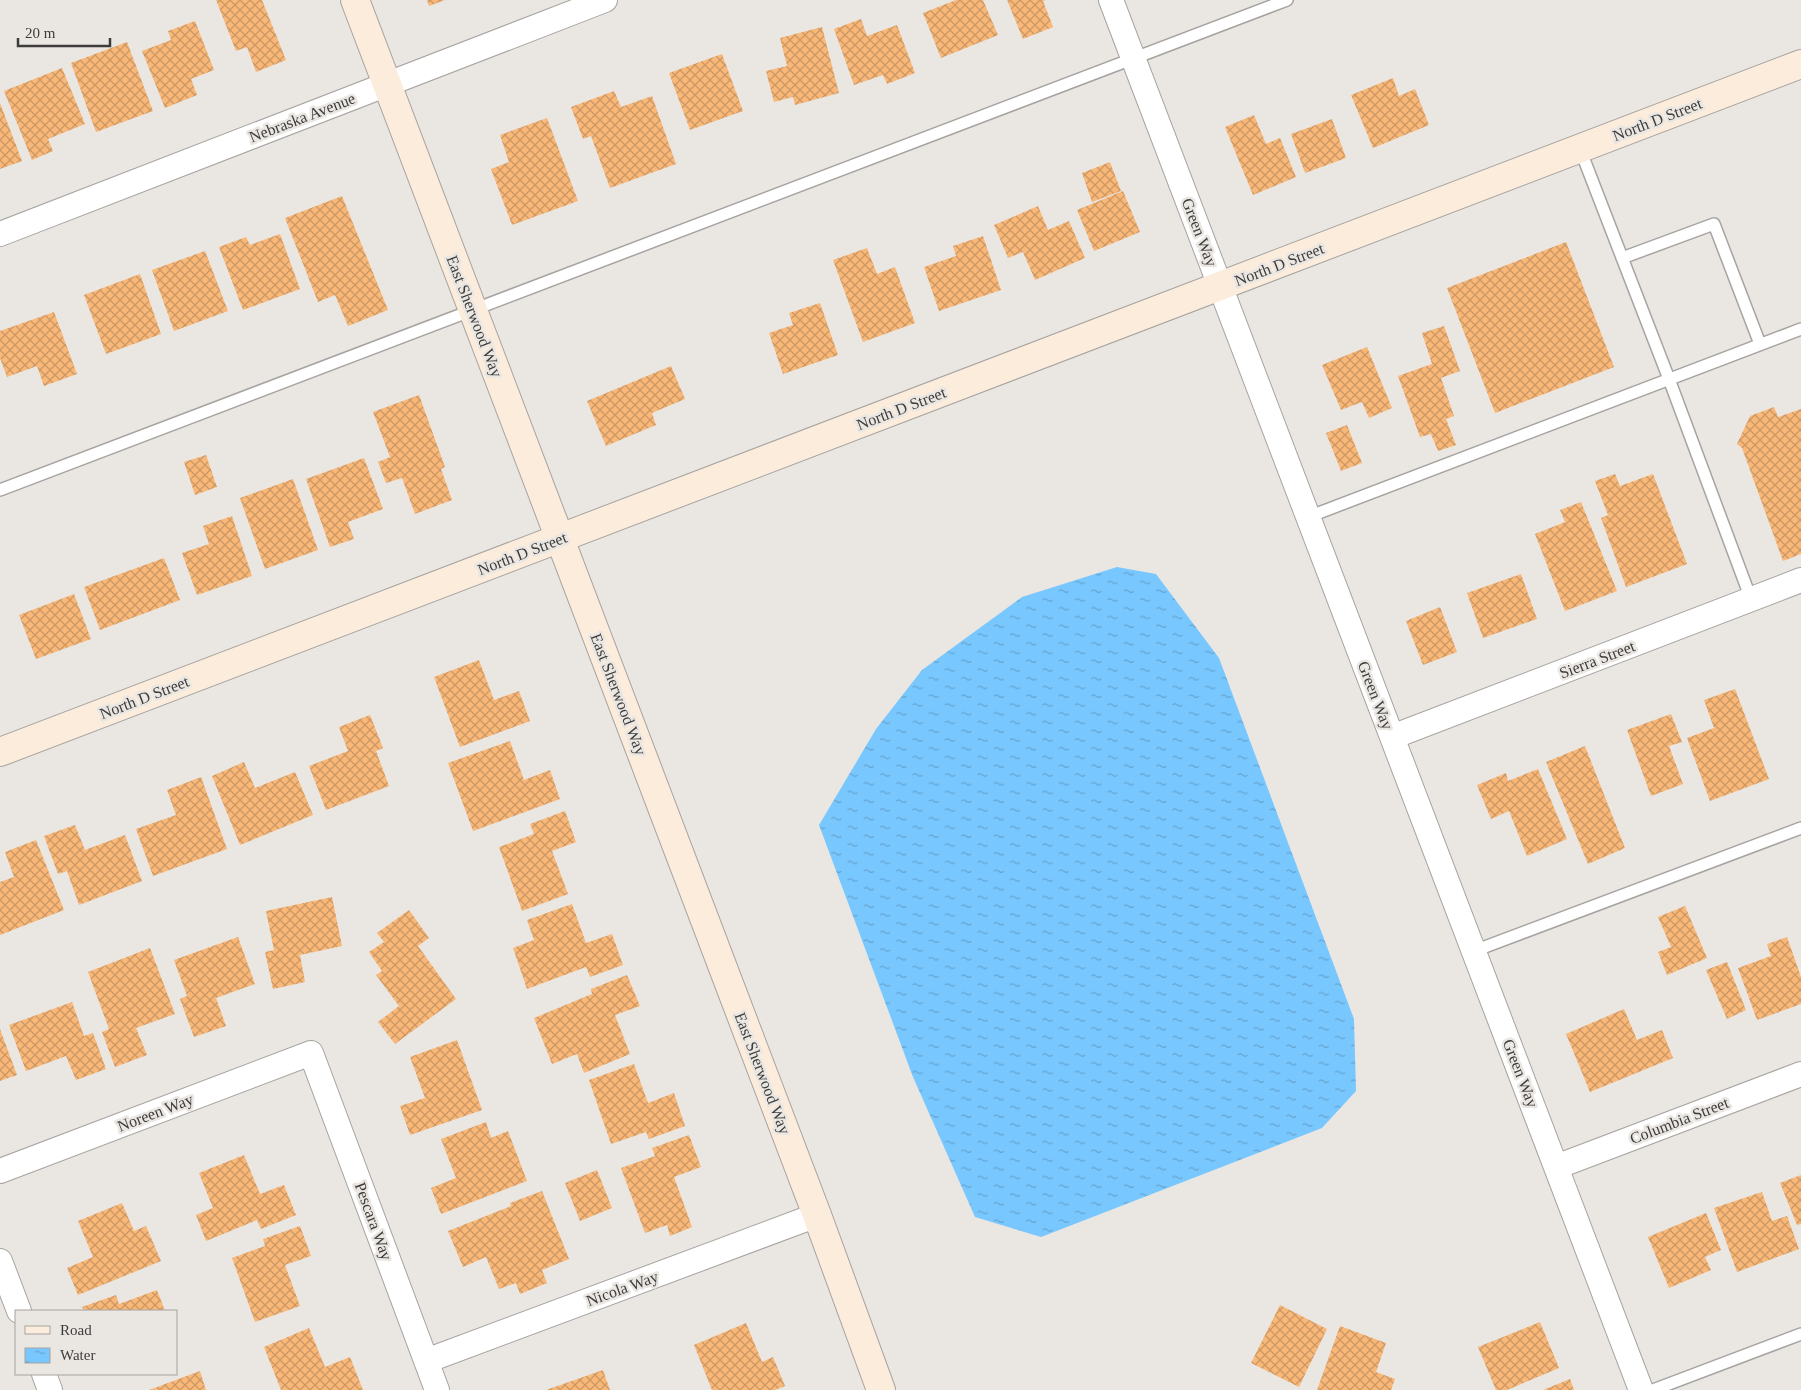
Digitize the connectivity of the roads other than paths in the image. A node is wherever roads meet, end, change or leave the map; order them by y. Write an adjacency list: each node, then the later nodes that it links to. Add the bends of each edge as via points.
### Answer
1 (354, 0): 7 (street, East Sherwood Way)
2 (605, 0): 7 (street, Nebraska Avenue)
3 (1111, 0): 5 (street, Green Way)
4 (1287, 0): 5 (lane)
5 (1134, 59): 11 (street, Green Way); 12 (lane)
6 (1801, 64): 8 (street, North D Street)
7 (387, 84): 9 (street, Nebraska Avenue); 12 (street, East Sherwood Way)
8 (1580, 148): 10 (lane); 11 (street, North D Street)
9 (0, 234)
10 (1622, 258): 14 (lane, via 1714,224); 15 (lane)
11 (1220, 286): 17 (street, Green Way); 18 (street, North D Street)
12 (473, 310): 16 (lane); 18 (street, East Sherwood Way)
13 (1801, 329): 14 (lane)
14 (1760, 344): 15 (lane)
15 (1669, 379): 17 (lane); 20 (lane)
16 (0, 490)
17 (1308, 517): 21 (street, Green Way)
18 (560, 538): 22 (street, North D Street); 29 (street, East Sherwood Way)
19 (1801, 580): 20 (street, Sierra Street)
20 (1751, 599): 21 (street, Sierra Street)
21 (1392, 737): 24 (street, Green Way)
22 (0, 752)
23 (1801, 828): 24 (lane)
24 (1474, 951): 27 (street, Green Way)
25 (311, 1053): 28 (street, Noreen Way); 33 (street, Pescara Way)
26 (1801, 1074): 27 (street, Columbia Street)
27 (1556, 1167): 38 (street, Green Way)
28 (0, 1171)
29 (818, 1215): 33 (street, Nicola Way); 37 (street, East Sherwood Way)
30 (0, 1262): 31 (street)
31 (19, 1310)
32 (1801, 1334): 39 (lane)
33 (426, 1361): 36 (street, Pescara Way)
34 (44, 1375): 35 (street)
35 (50, 1390)
36 (437, 1390)
37 (881, 1390)
38 (1641, 1390)
39 (1653, 1390)

